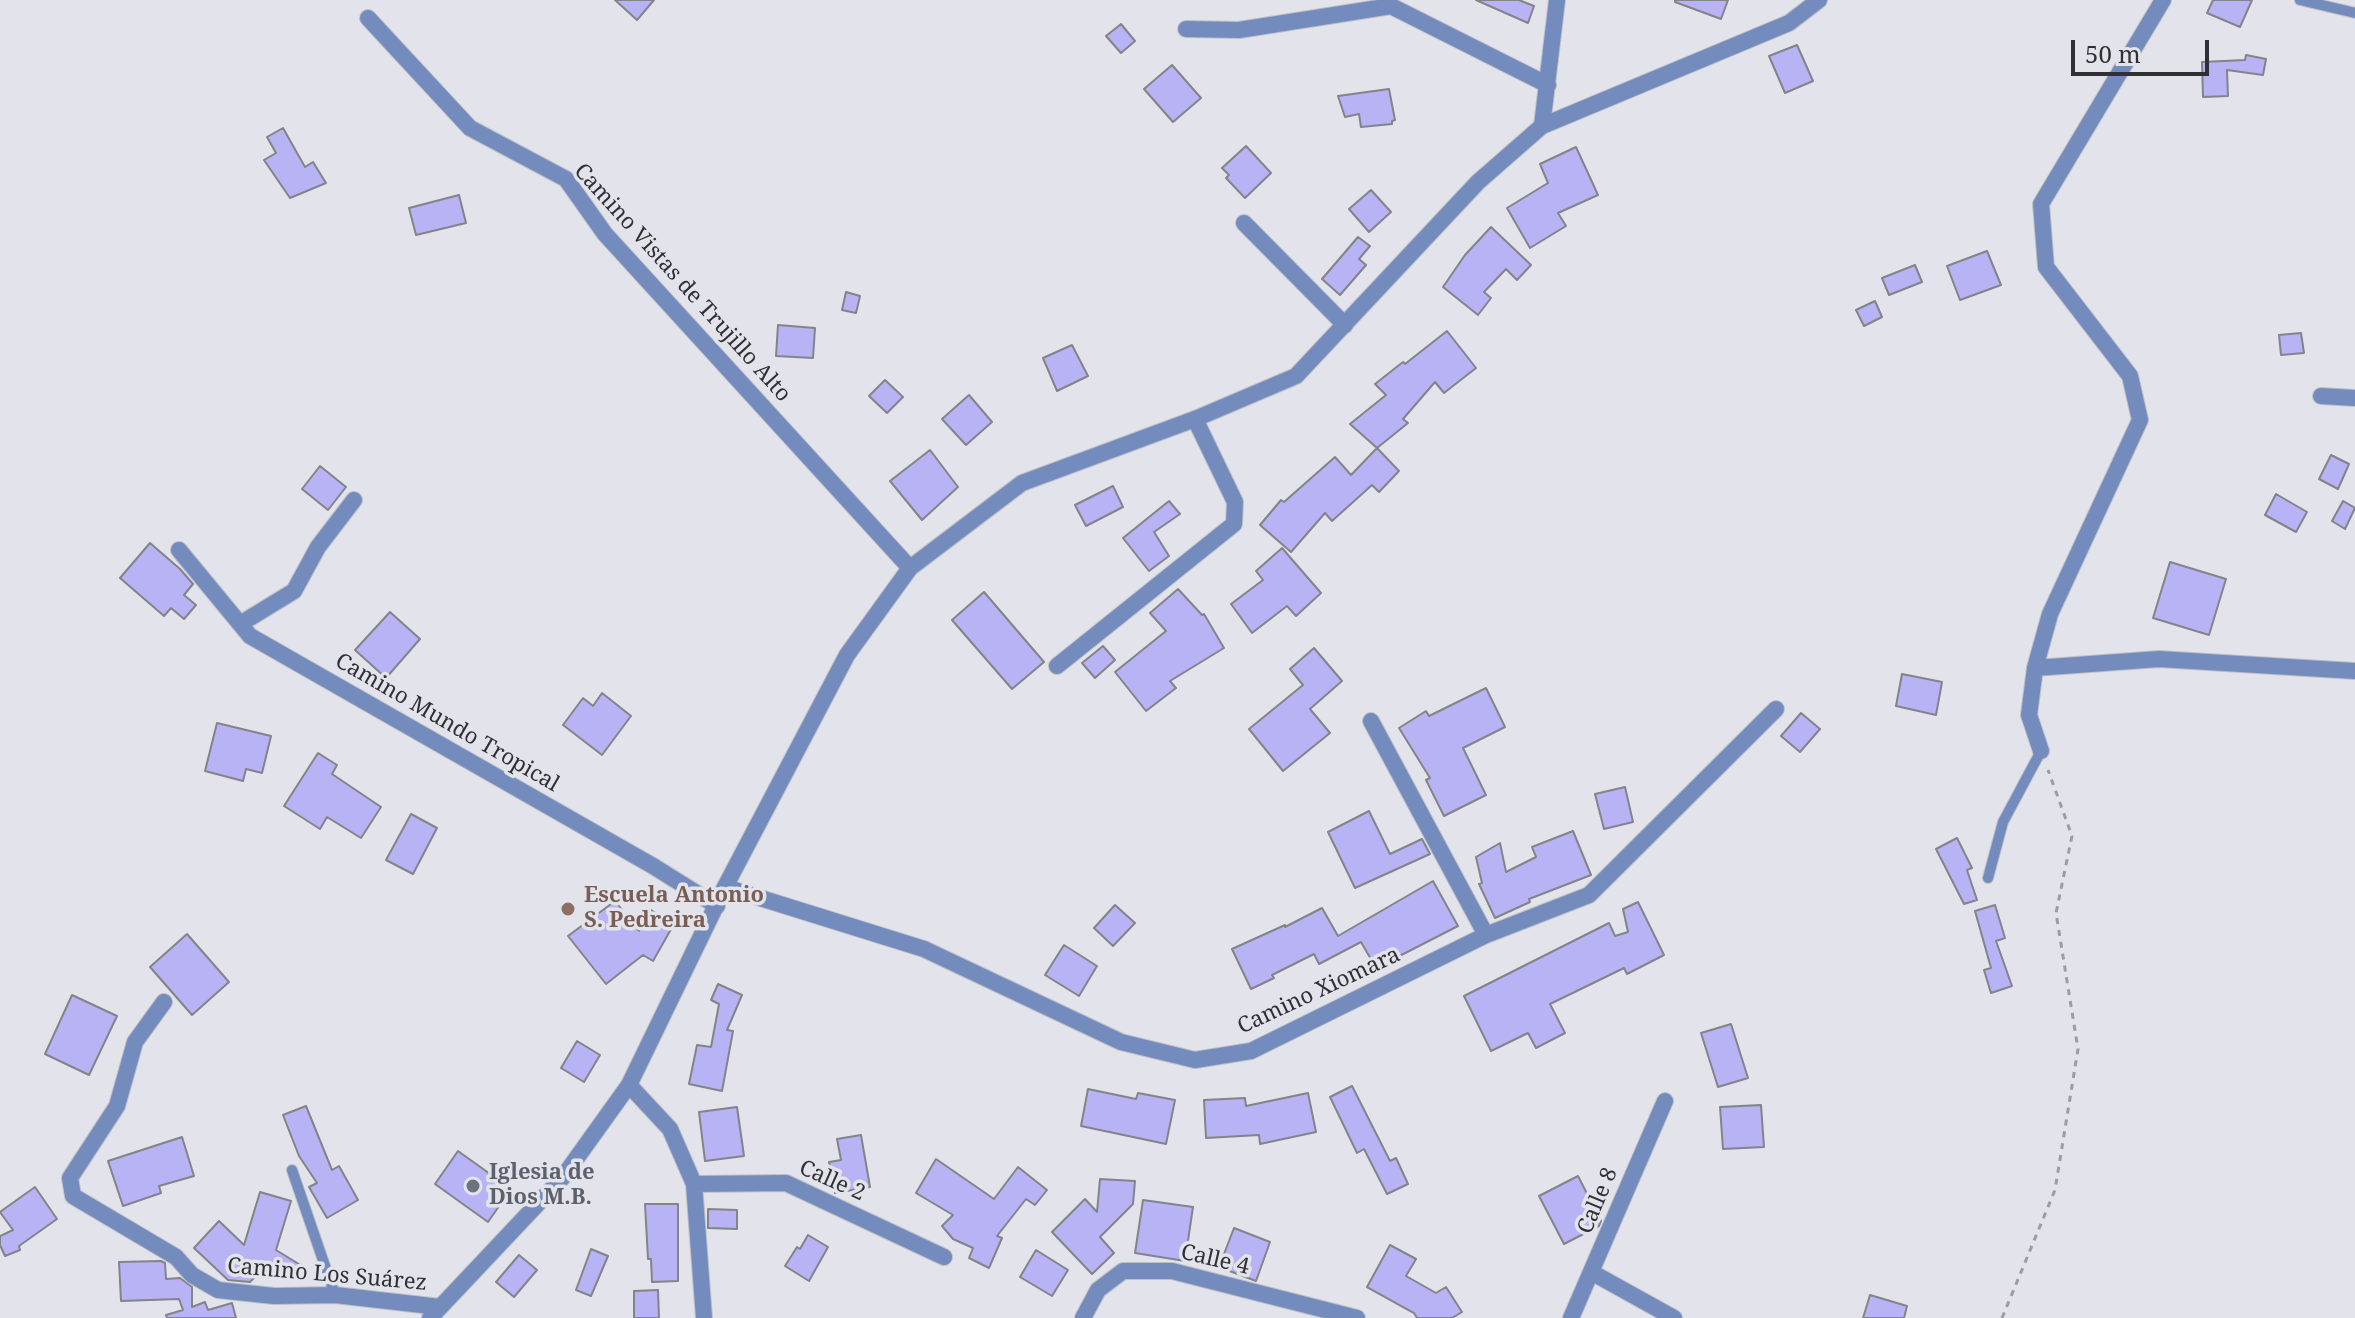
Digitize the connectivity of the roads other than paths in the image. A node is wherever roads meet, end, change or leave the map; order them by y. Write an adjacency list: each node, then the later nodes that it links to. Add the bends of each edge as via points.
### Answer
1 (1557, 0): 8 (street)
2 (1819, 0): 9 (street, via 1789,23)
3 (2163, 0): 20 (street, via 2041,204 2046,267 2130,376 2140,420 2050,614)
4 (2300, 0): 5 (lane)
5 (2355, 13)
6 (368, 18): 17 (street, Camino Vistas de Trujillo Alto, via 470,128 566,179 605,234)
7 (1186, 29): 8 (street, via 1239,30 1391,6)
8 (1548, 85): 9 (street)
9 (1542, 126): 11 (street, via 1478,182)
10 (1244, 223): 11 (street)
11 (1345, 325): 14 (street, via 1296,376)
12 (2321, 396): 13 (street)
13 (2355, 398)
14 (1195, 419): 17 (street, via 1022,483); 19 (street, via 1235,502 1234,524)
15 (354, 500): 18 (street, via 318,547 294,591)
16 (179, 550): 18 (street, Camino Mundo Tropical)
17 (910, 568): 26 (street, via 847,655)
18 (240, 624): 27 (street, Camino Mundo Tropical, via 250,636)
19 (1057, 666)
20 (2035, 668): 21 (street, via 2159,659); 24 (street, via 2029,715)
21 (2355, 671)
22 (1776, 709): 28 (street, Camino Xiomara, via 1589,895)
23 (1371, 721): 28 (street)
24 (2041, 751): 25 (lane, via 2003,822)
25 (1988, 878)
26 (725, 887): 27 (street); 28 (street, Camino Xiomara, via 924,949 1121,1042 1195,1060 1251,1051)
27 (717, 906): 30 (street)
28 (1486, 935)
29 (164, 1002): 36 (street, Camino Los Suárez, via 135,1042 117,1106 70,1178 73,1196 176,1257 192,1275 218,1290)
30 (629, 1085): 33 (street, via 670,1129); 37 (street, via 563,1177)
31 (1665, 1101): 35 (street, Calle 8)
32 (292, 1170): 36 (lane)
33 (694, 1184): 34 (street, Calle 2, via 786,1183); 38 (street)
34 (944, 1257)
35 (1591, 1272): 41 (street, Calle 8); 42 (street)
36 (335, 1295): 37 (street, Camino Los Suárez)
37 (435, 1312)
38 (704, 1318)
39 (1083, 1318): 40 (street, Calle 4, via 1098,1290 1123,1271 1172,1271)
40 (1357, 1318)
41 (1571, 1318)
42 (1674, 1318)

